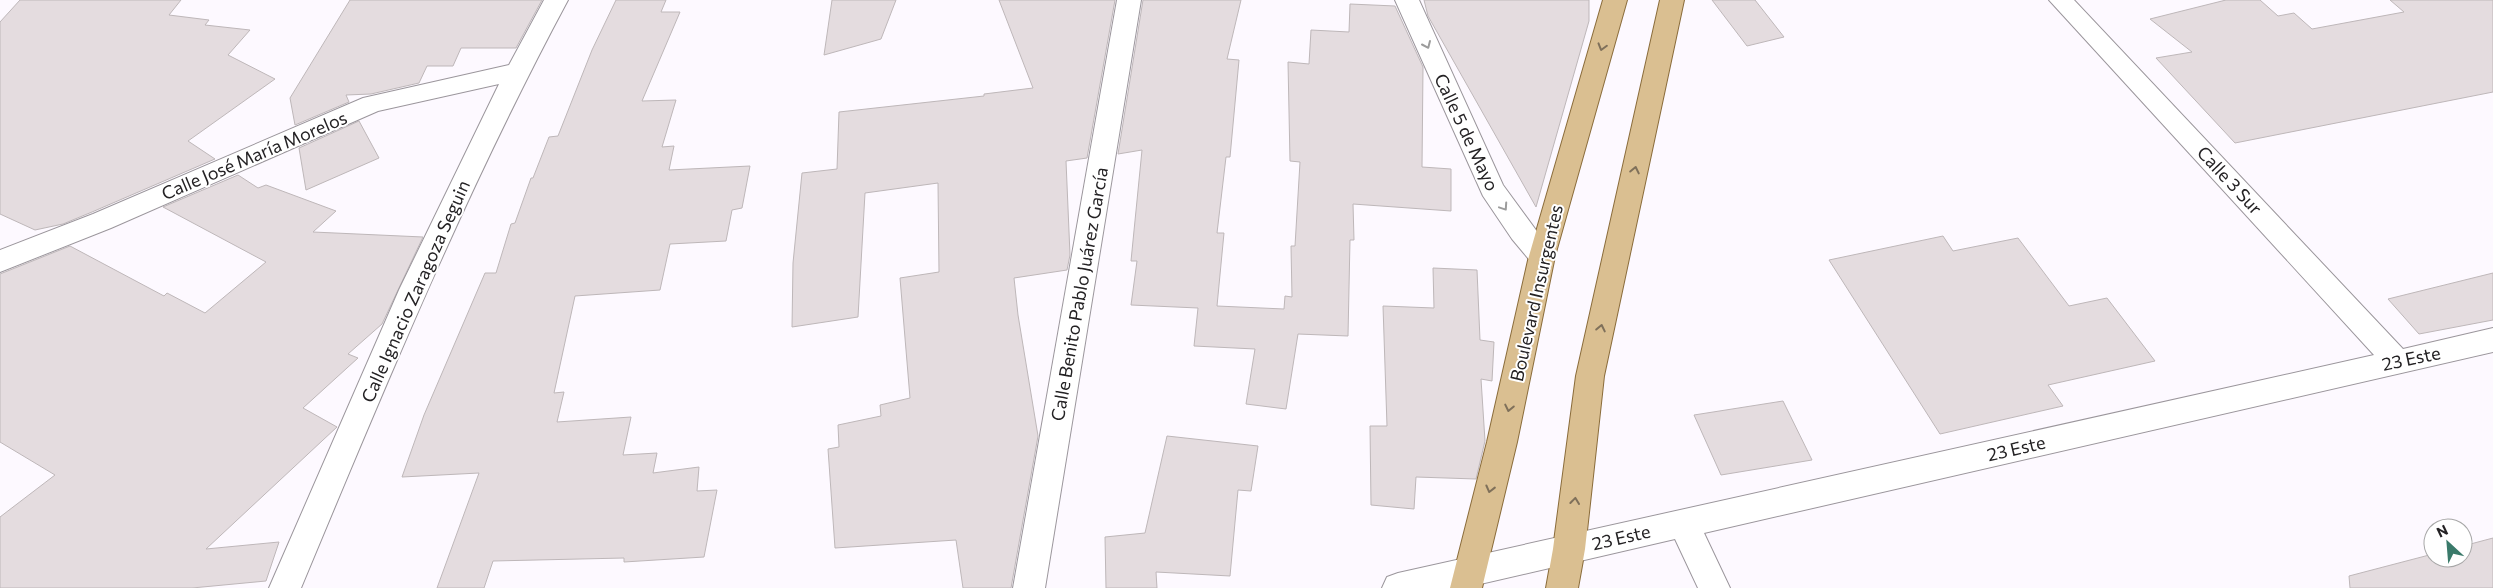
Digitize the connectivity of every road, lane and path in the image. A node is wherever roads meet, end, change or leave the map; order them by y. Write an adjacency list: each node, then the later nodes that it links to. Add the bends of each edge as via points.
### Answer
1 (556, 0): 7 (street, Calle Ignacio Zaragoza Seguin)
2 (1129, 0): 16 (street, Calle Benito Pablo Juárez García)
3 (1407, 0): 8 (street, Calle 5 de Mayo, one-way to 8, via 1492,189 1520,232)
4 (1615, 0): 8 (main road, Boulevard Insurgentes, one-way to 8)
5 (1672, 0): 13 (main road, one-way to 5)
6 (2061, 0): 11 (street, Calle 3 Sur)
7 (515, 72): 9 (street, Calle José María Morelos, via 372,104 102,221); 15 (street, Calle Ignacio Zaragoza Seguin, via 427,258)
8 (1542, 256): 14 (main road, Boulevard Insurgentes, one-way to 14)
9 (0, 261)
10 (2493, 340): 11 (street, 23 Este)
11 (2397, 361): 12 (street, 23 Este)
12 (1683, 523): 13 (street, 23 Este); 19 (street)
13 (1554, 552): 14 (street, 23 Este); 18 (main road)
14 (1468, 580): 17 (street, 23 Este)
15 (285, 588)
16 (1029, 588)
17 (1398, 588)
18 (1562, 588)
19 (1714, 588)

